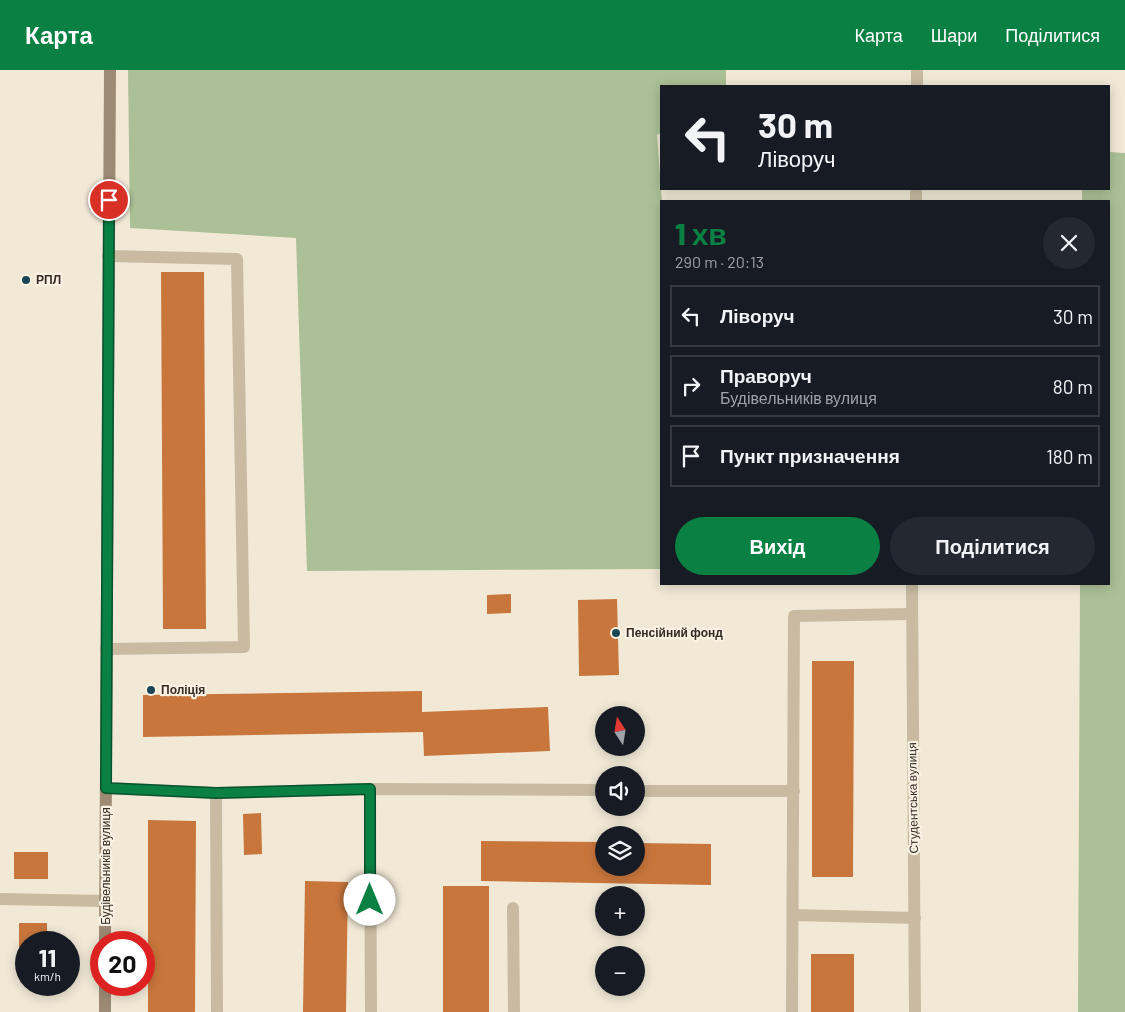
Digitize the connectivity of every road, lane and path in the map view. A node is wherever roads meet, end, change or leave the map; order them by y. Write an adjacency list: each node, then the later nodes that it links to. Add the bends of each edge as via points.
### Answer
1 (110, 70): 4 (street, Будівельників вулиця)
2 (917, 70): 3 (street)
3 (917, 85)
4 (108, 256): 7 (street, Будівельників вулиця); 7 (street, via 237,259 244,646)
5 (912, 585): 6 (street, Студентська вулиця)
6 (911, 614): 12 (street, via 794,616); 18 (street, Студентська вулиця)
7 (106, 649): 8 (street, Будівельників вулиця)
8 (106, 788): 13 (street); 15 (street, Будівельників вулиця)
9 (370, 789): 10 (street); 13 (street); 23 (street)
10 (595, 790)
11 (645, 790): 12 (street)
12 (794, 791): 17 (street)
13 (216, 793): 22 (street)
14 (0, 899): 15 (street)
15 (105, 901): 19 (street, Будівельників вулиця)
16 (513, 908): 24 (street)
17 (793, 915): 18 (street); 25 (street)
18 (915, 918): 26 (street, Студентська вулиця)
19 (105, 931)
20 (105, 996): 21 (street)
21 (105, 1012)
22 (217, 1012)
23 (371, 1012)
24 (514, 1012)
25 (792, 1012)
26 (914, 1012)

